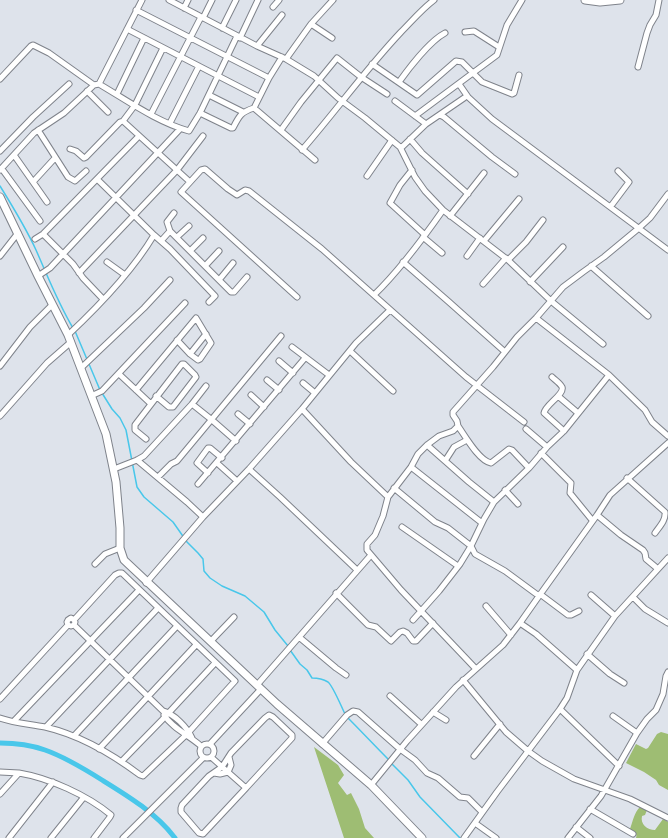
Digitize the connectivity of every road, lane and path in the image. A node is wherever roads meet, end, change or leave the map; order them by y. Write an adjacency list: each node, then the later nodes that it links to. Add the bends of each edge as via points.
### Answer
1 (142, 0): 17 (street)
2 (169, 0): 16 (street)
3 (188, 0): 16 (street)
4 (212, 0): 19 (street)
5 (236, 0): 21 (street)
6 (258, 0): 25 (street)
7 (279, 0): 15 (street)
8 (334, 0): 20 (street)
9 (434, 0): 35 (street)
10 (522, 0): 30 (street, via 507,25)
11 (585, 0): 12 (main road)
12 (615, 0): 13 (main road)
13 (620, 0)
14 (659, 0): 37 (street)
15 (272, 7)
16 (184, 8): 19 (street)
17 (136, 10): 22 (street); 27 (street)
18 (282, 16): 29 (street)
19 (202, 18): 21 (street); 27 (street)
20 (311, 24): 28 (street); 34 (street)
21 (222, 28): 25 (street)
22 (127, 29): 26 (street); 48 (street)
23 (465, 32): 30 (street, via 474,31)
24 (445, 33): 45 (street, via 411,66)
25 (239, 37): 29 (street); 33 (street)
26 (144, 38): 31 (street); 50 (street)
27 (191, 38): 32 (street); 33 (street)
28 (332, 38)
29 (257, 46): 34 (street)
30 (499, 47): 38 (street, via 497,55)
31 (163, 48): 32 (street); 57 (street)
32 (181, 57): 36 (street); 62 (street)
33 (228, 57): 40 (street); 42 (street)
34 (284, 58): 42 (street); 44 (street)
35 (372, 64): 41 (street); 45 (street)
36 (199, 66): 40 (street); 66 (street)
37 (638, 67)
38 (473, 73): 39 (street, via 482,82 512,94); 45 (street, via 460,61 455,61 417,95); 47 (street)
39 (519, 75)
40 (218, 76): 51 (street); 53 (street)
41 (361, 77): 44 (street, via 338,58); 52 (street); 56 (street)
42 (268, 78): 53 (street)
43 (0, 79): 48 (street, via 33,45)
44 (318, 80): 56 (street); 70 (street)
45 (399, 82)
46 (69, 84): 78 (street)
47 (458, 84): 64 (street); 100 (street, via 492,119)
48 (96, 85): 49 (street); 50 (street)
49 (87, 91): 59 (street); 69 (street, via 64,113)
50 (116, 94): 57 (street)
51 (209, 94): 60 (street); 61 (street)
52 (387, 94)
53 (259, 97): 58 (street)
54 (464, 98): 63 (street)
55 (395, 101): 64 (street)
56 (343, 102): 74 (street); 77 (street)
57 (135, 105): 62 (street); 65 (street)
58 (254, 108): 61 (street); 70 (street)
59 (108, 112)
60 (200, 112): 61 (street, via 231,128); 68 (street, via 189,131)
61 (243, 112)
62 (151, 114): 66 (street)
63 (440, 115): 67 (street); 89 (street)
64 (415, 116): 67 (street)
65 (123, 120): 71 (street); 76 (street, via 86,157)
66 (170, 123): 68 (street)
67 (426, 124): 73 (street)
68 (180, 128): 79 (street)
69 (38, 130): 80 (street); 81 (street)
70 (281, 130): 77 (street)
71 (139, 136): 79 (street); 91 (street)
72 (203, 136): 84 (street)
73 (410, 139): 75 (street); 94 (street)
74 (392, 140): 75 (street); 90 (street)
75 (401, 148): 85 (street)
76 (70, 149)
77 (302, 150): 82 (street)
78 (0, 151)
79 (158, 152): 84 (street); 96 (street)
80 (14, 155): 83 (street); 92 (street)
81 (55, 158): 86 (street, via 68,178 73,181); 92 (street)
82 (315, 160)
83 (1, 170): 106 (street)
84 (177, 170): 93 (street); 103 (street)
85 (412, 170): 101 (street); 113 (street, via 390,203)
86 (86, 171)
87 (618, 171): 100 (street, via 629,182)
88 (484, 173): 94 (street)
89 (515, 174)
90 (367, 176)
91 (97, 179): 96 (street); 111 (street)
92 (33, 182): 99 (street)
93 (190, 182): 141 (street, via 203,168 232,193 237,195 245,190 249,191 322,248); 142 (street, via 181,192)
94 (468, 194): 104 (street)
95 (668, 194): 108 (street)
96 (116, 197): 103 (street); 124 (street)
97 (519, 199): 117 (street)
98 (1, 200): 110 (main road)
99 (47, 202)
100 (611, 206): 108 (street)
101 (443, 210): 104 (street); 113 (street)
102 (174, 212): 109 (street, via 167,222)
103 (134, 215): 112 (street); 133 (street)
104 (450, 216): 117 (street)
105 (543, 220): 127 (street, via 526,242)
106 (40, 221)
107 (189, 226): 114 (street)
108 (639, 228): 120 (street); 132 (street)
109 (170, 231): 114 (street); 118 (street)
110 (18, 233): 125 (street); 134 (main road)
111 (43, 234): 116 (street); 124 (street)
112 (154, 235): 118 (street); 135 (street)
113 (424, 236): 123 (street); 129 (street)
114 (177, 237): 121 (street)
115 (203, 238): 121 (street)
116 (35, 239)
117 (482, 239): 126 (street); 127 (street)
118 (161, 241): 145 (street, via 215,296)
119 (563, 247): 139 (street)
120 (668, 250)
121 (190, 251): 131 (street)
122 (219, 251): 131 (street)
123 (442, 253)
124 (62, 254): 133 (street, via 74,264); 134 (street, via 50,268)
125 (0, 256)
126 (467, 256)
127 (507, 259): 139 (street); 140 (street)
128 (107, 262): 135 (street)
129 (403, 262): 141 (street); 158 (street)
130 (233, 264): 138 (street)
131 (205, 266): 138 (street)
132 (591, 266): 144 (street); 149 (street)
133 (79, 273): 143 (street)
134 (39, 275): 147 (main road)
135 (125, 275): 143 (street)
136 (247, 278): 138 (street, via 234,292)
137 (170, 280): 163 (street)
138 (219, 280)
139 (530, 282): 144 (street)
140 (483, 284)
141 (374, 295): 148 (street)
142 (297, 297)
143 (103, 299): 152 (street)
144 (550, 300): 150 (street); 155 (street)
145 (210, 302)
146 (185, 304): 165 (street)
147 (52, 305): 152 (main road); 162 (street, via 30,327)
148 (390, 310): 157 (street); 171 (street)
149 (648, 316)
150 (536, 318): 158 (street); 167 (street)
151 (206, 334): 154 (street, via 198,316); 159 (street); 159 (street, via 211,343 200,359)
152 (70, 336): 163 (main road); 187 (street)
153 (281, 336): 188 (street)
154 (177, 340): 159 (street); 173 (street)
155 (604, 344)
156 (292, 347): 160 (street)
157 (350, 351): 166 (street); 175 (street)
158 (505, 352): 171 (street)
159 (190, 354)
160 (305, 358): 164 (street); 166 (street)
161 (279, 361): 164 (street)
162 (0, 366)
163 (82, 366): 177 (main road)
164 (293, 373): 174 (street)
165 (119, 374): 173 (street); 177 (street, via 102,391)
166 (329, 375): 176 (street)
167 (609, 375): 185 (street); 194 (street)
168 (552, 378): 180 (street, via 562,388)
169 (267, 380): 174 (street)
170 (303, 383): 176 (street)
171 (476, 385): 189 (street); 191 (street, via 452,413)
172 (206, 386): 182 (street)
173 (136, 390): 181 (street)
174 (279, 390): 183 (street)
175 (392, 391)
176 (315, 393): 184 (street)
177 (93, 395): 208 (main road)
178 (251, 395): 183 (street)
179 (156, 396): 179 (street, via 182,364 195,375 173,407 169,407); 181 (street)
180 (558, 396): 185 (street); 193 (street, via 544,409 544,413)
181 (151, 404): 195 (street, via 135,425 135,430)
182 (192, 404): 188 (street); 203 (street, via 144,456)
183 (264, 407): 190 (street)
184 (302, 409): 209 (street); 217 (street)
185 (578, 413): 193 (street)
186 (238, 414): 190 (street)
187 (0, 416)
188 (212, 420): 197 (street); 211 (street, via 177,462 171,464)
189 (524, 422)
190 (250, 424): 197 (street)
191 (458, 426): 196 (street); 199 (street)
192 (526, 428): 200 (street)
193 (564, 431): 200 (street)
194 (668, 436)
195 (146, 439)
196 (467, 440): 204 (street, via 454,447); 207 (street, via 488,462 491,463 509,449)
197 (236, 441): 202 (street)
198 (668, 443): 212 (street)
199 (427, 445): 204 (street); 206 (street)
200 (547, 447): 201 (street)
201 (541, 453): 207 (street); 222 (street, via 571,483 570,493)
202 (222, 458): 205 (street); 210 (street, via 208,448 197,463)
203 (135, 461): 208 (street); 211 (street)
204 (445, 461): 218 (street)
205 (217, 464): 210 (street); 213 (street)
206 (411, 467): 215 (street); 223 (street)
207 (529, 468): 216 (street)
208 (114, 469): 227 (main road)
209 (249, 470): 213 (street); 233 (street)
210 (208, 473): 214 (street)
211 (158, 477): 221 (street)
212 (627, 478): 220 (street, via 610,495); 225 (street, via 665,512 665,519)
213 (237, 481): 221 (street)
214 (198, 484)
215 (394, 488): 217 (street); 226 (street, via 435,522 448,528)
216 (505, 490): 218 (street); 219 (street)
217 (388, 497): 228 (street, via 375,534 366,546)
218 (494, 502): 223 (street)
219 (518, 504)
220 (597, 514): 222 (street); 232 (street, via 643,550 646,559)
221 (203, 517): 234 (street)
222 (592, 520): 237 (street)
223 (482, 523): 226 (street)
224 (402, 526): 231 (street)
225 (655, 533)
226 (471, 546): 231 (street); 237 (street, via 475,554 505,570)
227 (120, 548): 230 (street, via 105,554); 234 (main road, via 124,560)
228 (371, 555): 233 (street); 242 (street)
229 (668, 558): 232 (street)
230 (95, 564)
231 (458, 566): 242 (street)
232 (658, 569): 239 (street)
233 (357, 570): 236 (street)
234 (146, 583): 255 (main road)
235 (139, 590): 241 (street); 247 (street, via 124,574 119,573); 254 (street)
236 (336, 593): 248 (street, via 368,625 376,627 391,641 403,631 416,641); 253 (street)
237 (540, 595): 243 (street, via 568,615); 249 (street)
238 (591, 595): 244 (street)
239 (633, 597): 244 (street); 250 (street, via 645,609)
240 (486, 606): 252 (street)
241 (158, 608): 251 (street); 258 (street)
242 (421, 611): 246 (street); 248 (street)
243 (579, 611)
244 (615, 616): 257 (street)
245 (234, 617): 255 (street)
246 (413, 620)
247 (72, 623): 254 (street); 270 (street)
248 (433, 623): 260 (street)
249 (520, 623): 252 (street); 261 (street)
250 (668, 624)
251 (177, 626): 256 (street); 264 (street)
252 (511, 635): 260 (street, via 496,653)
253 (298, 637): 263 (street); 267 (street)
254 (90, 641): 258 (street); 277 (street)
255 (211, 641): 267 (main road)
256 (196, 645): 259 (street); 269 (street)
257 (587, 654): 261 (street); 266 (street)
258 (109, 660): 264 (street); 280 (street)
259 (215, 662): 273 (street); 281 (street, via 235,681)
260 (476, 669): 265 (street)
261 (577, 670): 271 (street)
262 (668, 672): 282 (street, via 656,710)
263 (346, 675)
264 (128, 678): 269 (street); 283 (street)
265 (463, 680): 272 (street); 279 (street)
266 (624, 683)
267 (259, 687): 284 (street); 285 (main road)
268 (390, 696): 278 (street)
269 (148, 697): 273 (street); 287 (street)
270 (0, 699)
271 (560, 709): 289 (street); 296 (street)
272 (433, 712): 276 (street); 278 (street)
273 (167, 715): 281 (street); 294 (street)
274 (612, 716): 282 (street)
275 (0, 718): 277 (street)
276 (446, 720)
277 (14, 721): 280 (street)
278 (421, 724): 288 (street)
279 (500, 724): 289 (street); 290 (street)
280 (46, 727): 283 (street)
281 (187, 733): 286 (street); 294 (street, via 144,776)
282 (638, 733): 296 (street)
283 (74, 736): 287 (street)
284 (210, 744): 286 (street); 291 (street, via 214,750)
285 (322, 744): 288 (street, via 353,711 361,714); 302 (main road)
286 (201, 746): 293 (street, via 199,752)
287 (99, 749): 294 (street)
288 (400, 749): 302 (street); 308 (street, via 429,775 438,778 461,797 468,798)
289 (528, 751): 304 (street, via 574,779); 308 (street)
290 (474, 756)
291 (211, 757): 293 (street); 295 (street)
292 (229, 757): 295 (street); 298 (street, via 231,767); 303 (street, via 268,716 273,717 292,736 289,743)
293 (203, 758): 316 (street)
294 (122, 762)
295 (222, 766): 298 (street); 300 (street)
296 (619, 766): 304 (street)
297 (0, 772): 299 (street)
298 (228, 772): 300 (street); 303 (street)
299 (19, 773): 301 (street); 305 (street)
300 (214, 773): 303 (street, via 180,808 200,834 205,833)
301 (53, 782): 306 (street); 313 (street)
302 (371, 785): 317 (main road)
303 (246, 788)
304 (605, 790): 307 (street); 309 (street)
305 (0, 794)
306 (84, 797): 314 (street); 315 (street, via 111,815)
307 (590, 809): 311 (street); 312 (street)
308 (482, 812): 310 (street)
309 (668, 818)
310 (475, 823): 318 (street); 319 (street)
311 (576, 827): 320 (street); 321 (street)
312 (633, 834)
313 (9, 838)
314 (51, 838)
315 (94, 838)
316 (123, 838)
317 (422, 838)
318 (464, 838)
319 (496, 838)
320 (568, 838)
321 (590, 838)

